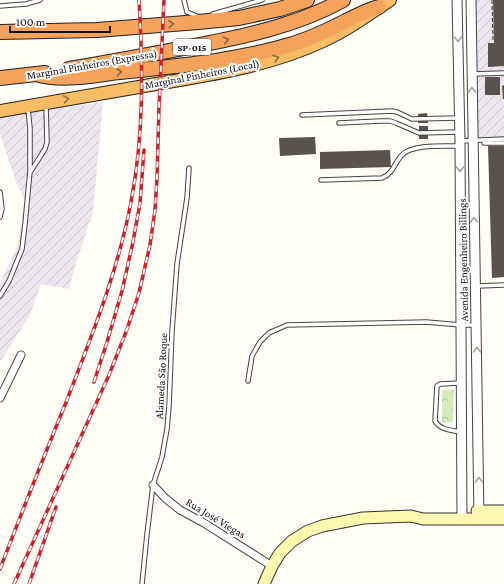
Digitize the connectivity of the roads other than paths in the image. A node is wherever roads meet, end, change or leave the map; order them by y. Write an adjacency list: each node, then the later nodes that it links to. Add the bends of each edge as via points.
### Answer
1 (40, 0): 9 (lane)
2 (184, 0): 11 (lane, via 187,12)
3 (262, 0): 10 (lane)
4 (307, 0): 12 (highway, one-way to 4, via 97,30 239,18)
5 (343, 0): 14 (highway, Marginal Pinheiros (Expressa) / SP-015, one-way to 5, via 254,34 283,26)
6 (457, 0): 21 (street, Avenida Engenheiro Billings, one-way to 21)
7 (470, 0): 15 (street, Avenida Engenheiro Billings)
8 (384, 4): 14 (highway, one-way to 8, via 52,78 80,76 202,64 235,58 293,44); 17 (highway, Marginal Pinheiros (Local), one-way to 8, via 208,76 253,65 322,42)
9 (0, 6)
10 (209, 15)
11 (201, 18)
12 (0, 32)
13 (504, 73): 15 (lane)
14 (36, 74): 16 (highway, Marginal Pinheiros (Expressa) / SP-015)
15 (472, 74): 25 (street, Avenida Engenheiro Billings, one-way to 15)
16 (0, 78)
17 (46, 103): 18 (highway, Marginal Pinheiros (Local)); 29 (lane, via 47,142)
18 (28, 106): 19 (highway, Marginal Pinheiros (Local)); 29 (lane)
19 (0, 111)
20 (302, 115): 21 (lane, via 392,111 412,119)
21 (459, 118): 24 (street, Avenida Engenheiro Billings)
22 (339, 123): 24 (lane, via 390,121 419,133)
23 (504, 139): 25 (lane)
24 (460, 140): 25 (lane); 30 (lane, via 407,151 382,178); 31 (street, Avenida Engenheiro Billings, one-way to 31)
25 (473, 140): 32 (street, Avenida Engenheiro Billings)
26 (484, 143): 27 (lane)
27 (504, 143)
28 (189, 168): 47 (lane, Alameda São Roque, via 177,264 167,429)
29 (30, 171): 37 (lane, via 22,249)
30 (321, 180)
31 (460, 188): 32 (street); 38 (street, Avenida Engenheiro Billings)
32 (474, 188): 36 (street, Avenida Engenheiro Billings, one-way to 32)
33 (0, 192): 34 (lane)
34 (0, 217)
35 (504, 285): 36 (lane)
36 (476, 286): 39 (street, Avenida Engenheiro Billings)
37 (0, 296)
38 (461, 325): 39 (lane); 41 (lane, via 426,322 287,325 269,333 260,342 252,356); 42 (street, Avenida Engenheiro Billings)
39 (476, 325): 45 (street, Avenida Engenheiro Billings, one-way to 39)
40 (21, 355): 43 (street)
41 (248, 381)
42 (461, 383): 44 (street, Avenida Engenheiro Billings); 46 (lane, via 436,386 435,421 442,428)
43 (0, 398)
44 (461, 402): 45 (street); 46 (street, Avenida Engenheiro Billings)
45 (478, 403): 50 (street, Avenida Engenheiro Billings, one-way to 45)
46 (462, 432): 49 (street, Avenida Engenheiro Billings)
47 (153, 485): 52 (street, Rua José Viegas, via 180,510); 53 (lane, Alameda São Roque)
48 (504, 511): 50 (main road)
49 (462, 515): 50 (main road); 52 (main road, via 422,512 411,516 363,518 322,526 292,541)
50 (479, 515): 51 (main road)
51 (504, 519)
52 (272, 566): 54 (main road)
53 (142, 584)
54 (264, 584)

